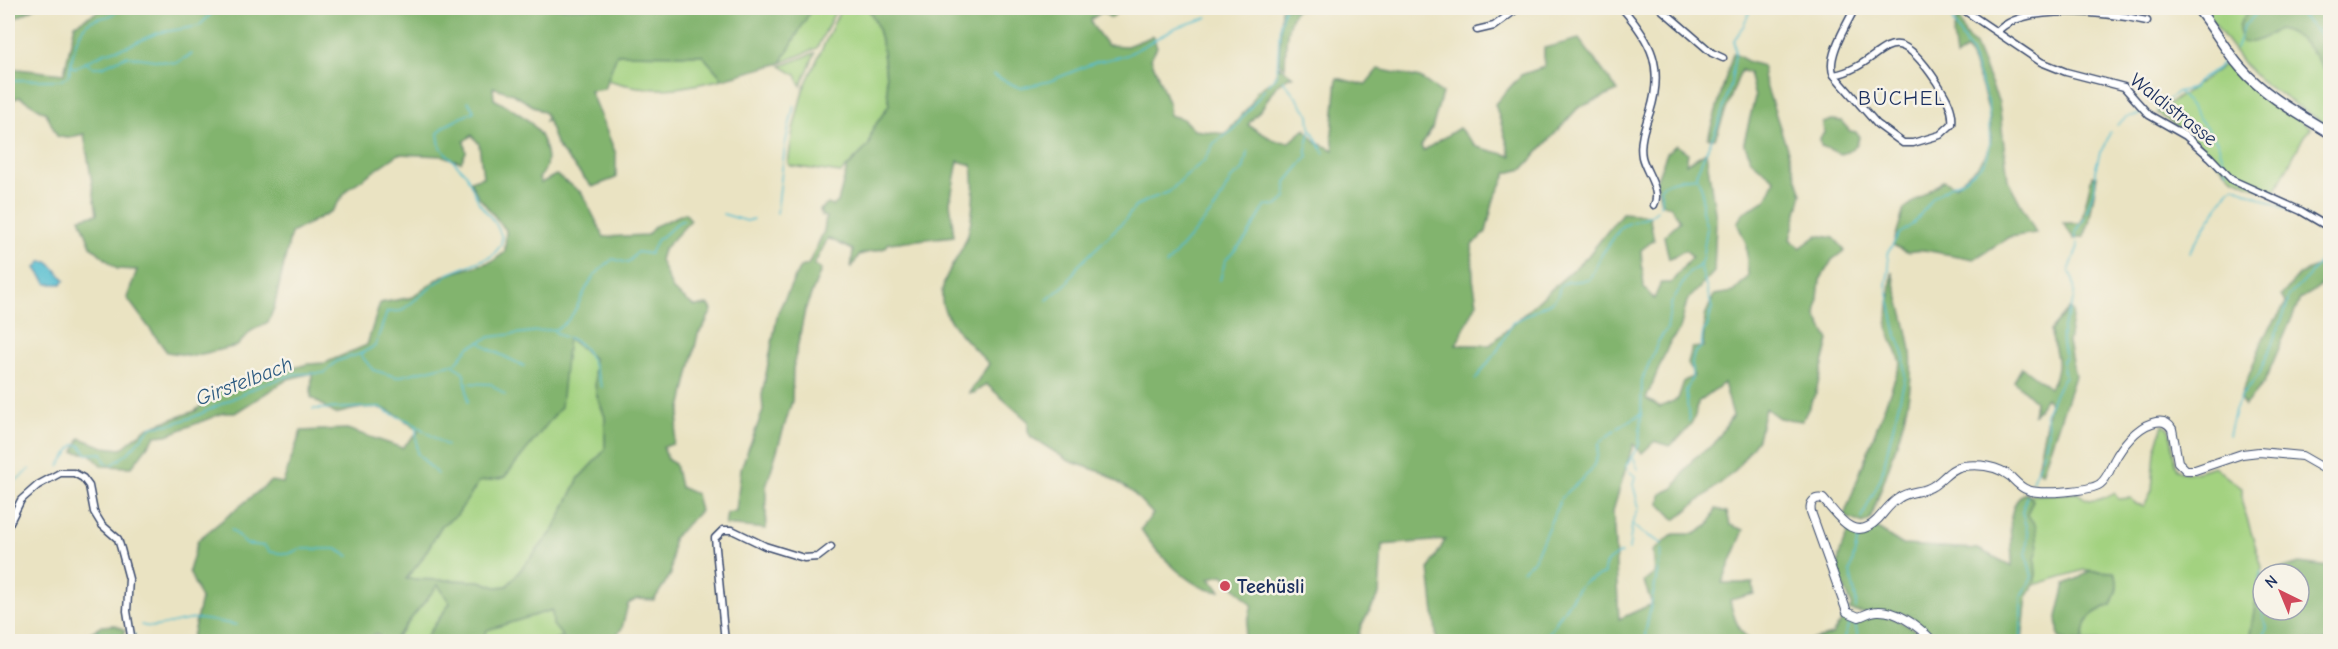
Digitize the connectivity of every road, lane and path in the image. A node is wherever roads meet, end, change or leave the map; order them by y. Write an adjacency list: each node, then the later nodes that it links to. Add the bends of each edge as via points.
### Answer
1 (1518, 8): 8 (street, via 1494,26)
2 (1622, 8): 13 (street, via 1642,34 1655,63 1656,92 1642,148 1642,158 1657,195)
3 (1660, 8): 10 (street)
4 (1855, 8): 11 (street, via 1831,59)
5 (1961, 8): 9 (street, Waldistrasse)
6 (2197, 8): 12 (main road, via 2252,80)
7 (2147, 21): 9 (street, via 2103,13 2064,13 2016,18)
8 (1477, 30)
9 (1997, 32): 14 (street, Waldistrasse, via 2048,65 2124,87 2149,115 2186,136 2232,180)
10 (1723, 58)
11 (1834, 75): 11 (street, via 1877,124 1899,141 1913,143 1940,135 1952,124 1944,93 1923,63 1903,46 1883,48 1855,69)
12 (2331, 133)
13 (1654, 205)
14 (2331, 228)
15 (2331, 472): 20 (street, via 2302,456 2259,452 2186,470 2178,462 2172,429 2161,421 2131,437 2105,479 2091,487 2033,492 1997,469 1963,466 1928,489 1899,497 1870,526 1861,528 1842,522 1823,499 1813,501 1811,512 1847,612 1859,617 1877,611 1893,614 1917,626)
16 (8, 526): 18 (street, via 21,500 38,484 60,473 83,478 89,486 94,512 118,539 129,579 127,611)
17 (831, 547): 19 (street, via 818,557 804,558 723,530 715,538)
18 (132, 642)
19 (725, 642)
20 (1934, 642)

